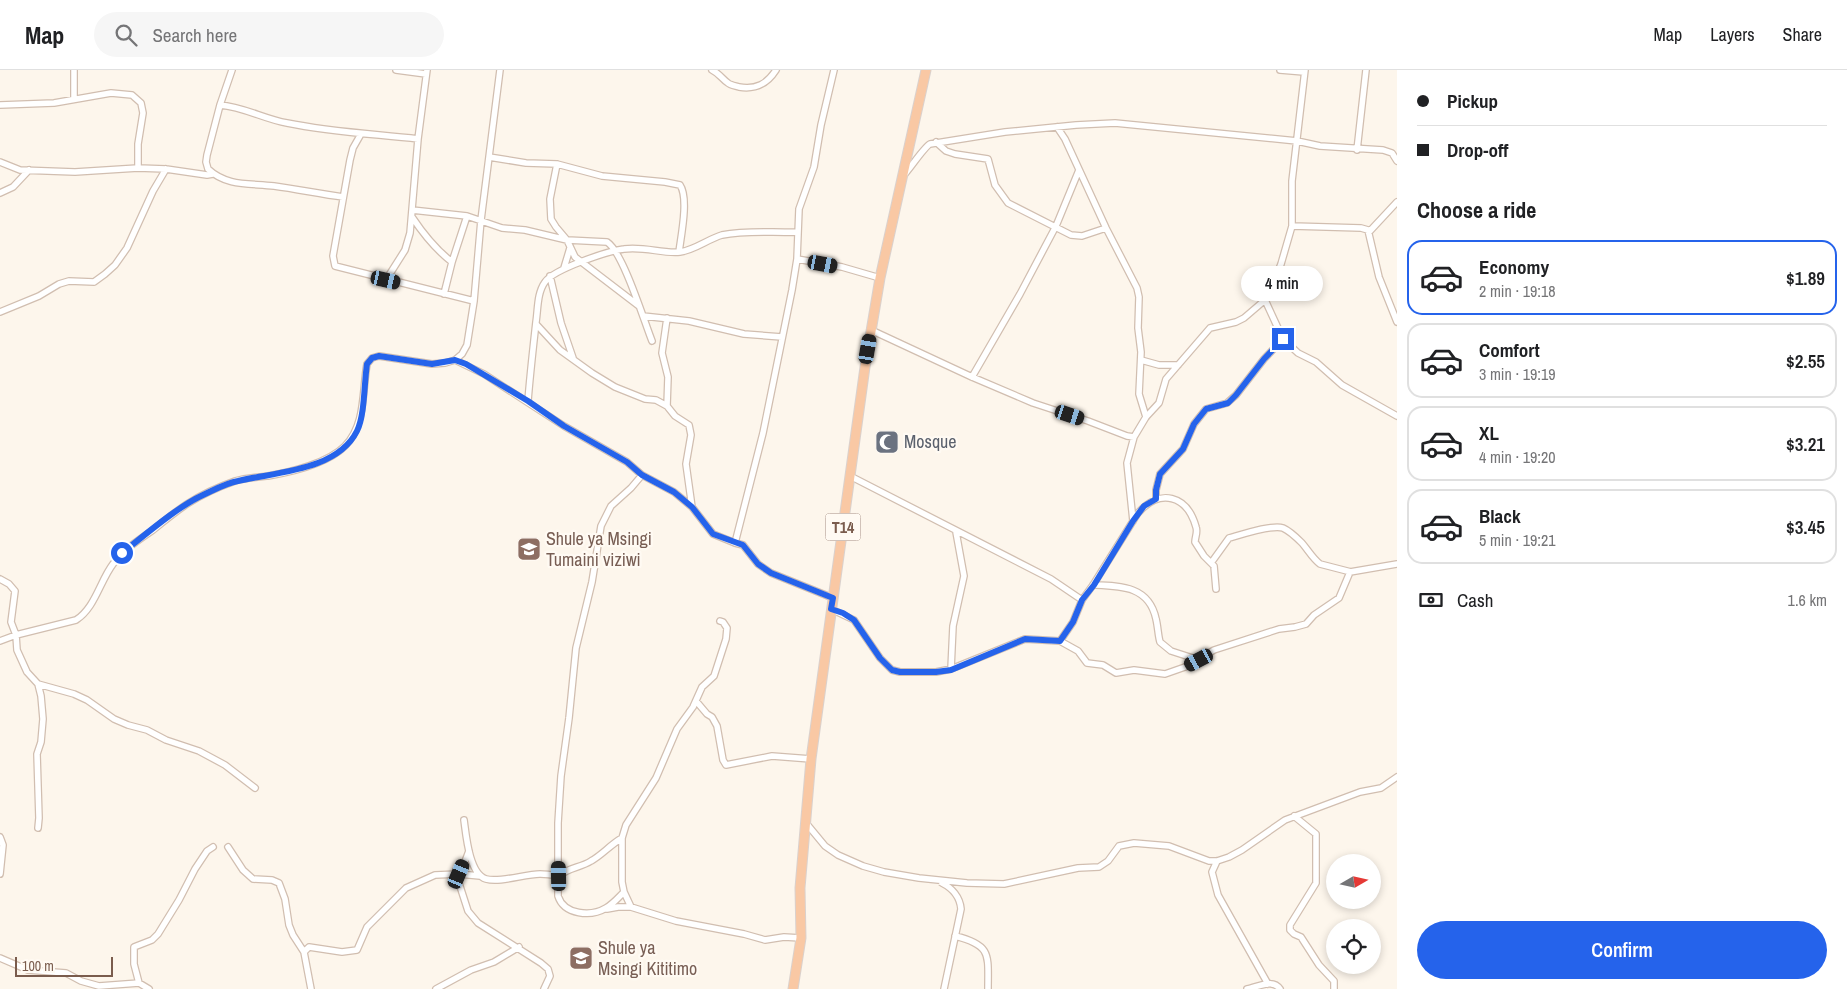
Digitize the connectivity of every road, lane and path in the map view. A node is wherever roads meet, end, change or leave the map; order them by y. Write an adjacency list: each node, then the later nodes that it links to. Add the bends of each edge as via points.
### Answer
1 (74, 70): 13 (street)
2 (232, 70): 15 (street)
3 (396, 70): 12 (street)
4 (500, 70): 24 (street)
5 (712, 70): 6 (street, via 729,84 750,88 764,84)
6 (776, 70)
7 (834, 70): 43 (street, via 814,168 799,209)
8 (926, 70): 33 (highway, T14)
9 (1280, 70): 11 (street)
10 (1366, 70): 21 (street)
11 (1304, 71): 19 (street)
12 (427, 72): 18 (street)
13 (74, 99): 14 (street); 28 (street, via 111,93 126,94 141,102)
14 (0, 105)
15 (220, 106): 17 (street, via 241,108 287,123); 32 (street, via 206,162)
16 (1057, 127): 19 (street, via 1115,123); 20 (street); 31 (street)
17 (361, 134): 18 (street); 35 (street, via 353,148)
18 (418, 139): 37 (street)
19 (1296, 141): 21 (street); 41 (street)
20 (936, 142): 33 (street, via 926,146); 40 (street, via 946,151 988,160 1005,200)
21 (1357, 150): 23 (street)
22 (1397, 151): 23 (street)
23 (1389, 152): 25 (street)
24 (489, 157): 27 (street); 39 (street)
25 (1397, 161)
26 (0, 162): 30 (street)
27 (558, 164): 45 (street, via 550,199 551,219); 48 (street, via 602,176 680,185 684,194)
28 (138, 168): 29 (street); 30 (street, via 75,172)
29 (166, 169): 32 (street); 60 (street, via 127,248 105,274 94,282 59,284)
30 (29, 170): 34 (street, via 13,187)
31 (1079, 170): 40 (street); 42 (street)
32 (213, 174): 35 (street, via 227,181 253,186)
33 (902, 177): 54 (highway, T14)
34 (0, 193)
35 (343, 197): 55 (street, via 333,256 336,266)
36 (1397, 202): 44 (street)
37 (412, 214): 38 (street); 50 (street, via 430,242); 55 (street, via 405,250)
38 (467, 216): 39 (street); 50 (street)
39 (481, 220): 45 (street, via 502,228); 58 (street)
40 (1056, 226): 42 (street, via 1071,235 1082,236); 73 (street)
41 (1292, 226): 44 (street, via 1361,228); 57 (street, via 1281,264)
42 (1106, 228): 71 (street, via 1137,288)
43 (798, 232): 48 (street, via 730,234); 49 (street)
44 (1369, 232): 63 (street, via 1379,277)
45 (567, 240): 46 (street); 47 (street, via 608,242)
46 (570, 248): 51 (street); 52 (street)
47 (616, 250): 48 (street, via 646,248); 51 (street); 59 (street)
48 (679, 252)
49 (797, 260): 54 (street, via 842,267); 66 (street)
50 (452, 262): 56 (street)
51 (582, 263): 52 (street); 59 (street)
52 (564, 268): 53 (street)
53 (550, 276): 64 (street, via 539,297); 69 (street)
54 (880, 278): 65 (highway, T14)
55 (386, 280): 56 (street)
56 (444, 294): 58 (street)
57 (1264, 300): 67 (street); 72 (street, via 1244,318 1210,328)
58 (474, 301): 70 (street, via 467,345)
59 (639, 306): 61 (street)
60 (0, 312)
61 (643, 316): 62 (street); 68 (street)
62 (667, 318): 66 (street, via 744,334); 75 (street, via 662,353 668,377)
63 (1397, 322)
64 (536, 324): 69 (street, via 555,345); 74 (street)
65 (871, 330): 73 (street); 80 (highway, T14)
66 (782, 337): 85 (street, via 763,433)
67 (1283, 339): 76 (street, via 1342,385); 81 (street, via 1228,403 1206,409 1194,424 1183,449 1160,474)
68 (652, 341)
69 (574, 359): 75 (street, via 616,387)
70 (455, 360): 74 (street); 96 (street, via 432,364 379,356 372,358 367,364 357,431 344,448 330,458 302,468 235,481 200,497 122,553 106,573 82,616)
71 (1141, 360): 72 (street, via 1159,365); 77 (street, via 1139,394)
72 (1178, 365): 77 (street, via 1166,379 1160,403)
73 (972, 377): 78 (street, via 1034,403)
74 (528, 401): 79 (street, via 627,462)
75 (667, 406): 82 (street, via 689,425 691,435 686,464)
76 (1397, 416)
77 (1146, 417): 78 (street)
78 (1134, 437): 83 (street, via 1127,463)
79 (642, 475): 82 (street, via 674,492); 119 (street, via 614,501 601,526 576,648 561,776)
80 (850, 476): 84 (street); 92 (highway, T14)
81 (1156, 499): 83 (street, via 1144,506); 86 (street, via 1172,498 1186,508 1197,528 1197,547)
82 (692, 507): 85 (street, via 713,534)
83 (1133, 521): 90 (street)
84 (956, 532): 93 (street, via 1051,579); 100 (street, via 964,576 952,626)
85 (735, 543): 92 (street, via 743,545 758,564 771,573)
86 (1212, 563): 88 (street, via 1229,538 1278,527 1302,543 1320,564); 91 (street)
87 (1397, 564): 88 (street)
88 (1351, 572): 99 (street, via 1339,598 1306,624 1279,629 1214,650)
89 (0, 579): 96 (street, via 15,591 11,622)
90 (1094, 585): 93 (street); 99 (street, via 1141,593 1152,606 1160,642 1171,651)
91 (1216, 588)
92 (833, 598): 94 (highway, T14)
93 (1082, 600): 97 (street)
94 (831, 609): 100 (street, via 854,620 892,670 908,673); 103 (highway, T14)
95 (720, 621): 102 (street, via 725,625 726,633 719,665)
96 (16, 635): 98 (street); 101 (street, via 21,662)
97 (1060, 641): 99 (street, via 1078,651 1087,663 1102,665 1116,673 1134,670 1165,674); 100 (street, via 1025,639)
98 (0, 642)
99 (1199, 660)
100 (951, 670)
101 (38, 684): 105 (street, via 74,694 114,719 199,751); 109 (street, via 43,719 37,754)
102 (696, 701): 103 (street, via 718,726 726,765 772,756); 111 (street, via 677,730 656,778 629,818)
103 (810, 759): 108 (highway, T14)
104 (1397, 777): 106 (street, via 1381,788 1360,792)
105 (254, 788)
106 (1294, 816): 115 (street, via 1234,855); 140 (street, via 1316,834 1317,880 1290,928 1302,937 1319,965 1333,978)
107 (464, 820): 114 (street)
108 (806, 823): 120 (street, via 825,846 851,861 878,871); 125 (highway, T14, via 800,888)
109 (38, 828)
110 (0, 837): 116 (street, via 3,846)
111 (622, 838): 119 (street, via 590,862 566,870); 121 (street)
112 (213, 847): 129 (street, via 195,869 158,934 134,947)
113 (228, 847): 127 (street, via 253,879 279,883 291,930)
114 (469, 851): 117 (street); 118 (street)
115 (1217, 861): 120 (street, via 1168,846 1134,843 1119,846 1099,867 1078,868 1004,884); 130 (street, via 1212,870 1218,895)
116 (0, 874)
117 (459, 874): 118 (street); 126 (street, via 459,886 472,917); 127 (street, via 435,875 406,888 367,927 357,950 309,947)
118 (480, 876): 119 (street, via 492,880 541,874)
119 (559, 876): 123 (street, via 558,896 564,906 578,913)
120 (938, 881): 124 (street, via 952,890 960,903)
121 (624, 892): 122 (street); 123 (street)
122 (631, 907): 123 (street); 125 (street, via 676,922 765,940)
123 (605, 909)
124 (955, 936): 136 (street); 137 (street, via 983,948 987,959)
125 (801, 938): 135 (highway, T14)
126 (519, 947): 133 (street); 134 (street, via 548,969 550,976)
127 (304, 952): 132 (street)
128 (0, 958): 129 (street, via 28,970 66,973 100,986)
129 (139, 983): 131 (street)
130 (1268, 984): 138 (street); 139 (street, via 1276,984)
131 (149, 989)
132 (310, 989)
133 (436, 989)
134 (544, 989)
135 (793, 989)
136 (944, 989)
137 (988, 989)
138 (1247, 989)
139 (1280, 989)
140 (1334, 989)

